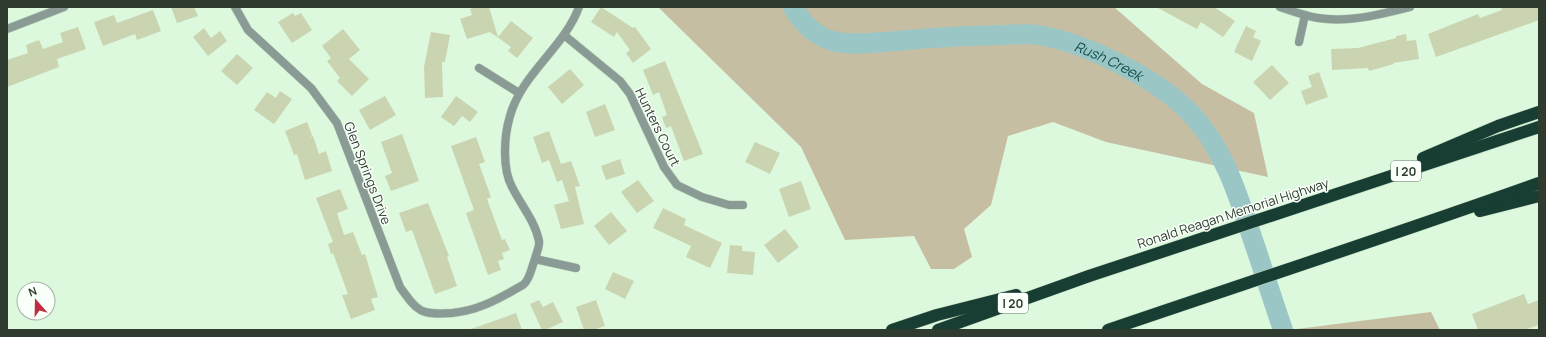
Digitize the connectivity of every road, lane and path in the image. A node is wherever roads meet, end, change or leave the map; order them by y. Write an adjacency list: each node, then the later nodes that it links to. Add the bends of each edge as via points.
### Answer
1 (64, 7): 7 (street)
2 (235, 7): 19 (street, Glen Springs Drive, via 248,30 311,88 337,123 400,288 414,306 422,312 432,314 478,308 525,283)
3 (579, 7): 8 (street, via 575,19)
4 (1280, 7): 6 (street)
5 (1410, 7): 6 (street, via 1370,17 1332,20)
6 (1305, 15): 9 (street)
7 (7, 29)
8 (564, 35): 11 (street); 17 (street, Hunters Court, via 620,81 630,94 664,167 677,185 702,197 729,205)
9 (1299, 42)
10 (479, 68): 11 (street)
11 (519, 93): 19 (street, via 510,115 505,158 511,186 533,224 539,243)
12 (1539, 112): 15 (highway, via 1498,126)
13 (1539, 127): 15 (highway, Ronald Reagan Memorial Highway / I 20)
14 (1539, 183): 18 (highway)
15 (1344, 191): 21 (highway, Ronald Reagan Memorial Highway / I 20)
16 (1539, 196): 18 (highway)
17 (743, 205)
18 (1411, 228): 24 (highway)
19 (535, 258): 20 (street)
20 (576, 268)
21 (1089, 276): 22 (highway, via 937,315); 23 (highway, Ronald Reagan Memorial Highway / I 20)
22 (892, 330)
23 (938, 330)
24 (1108, 330)

